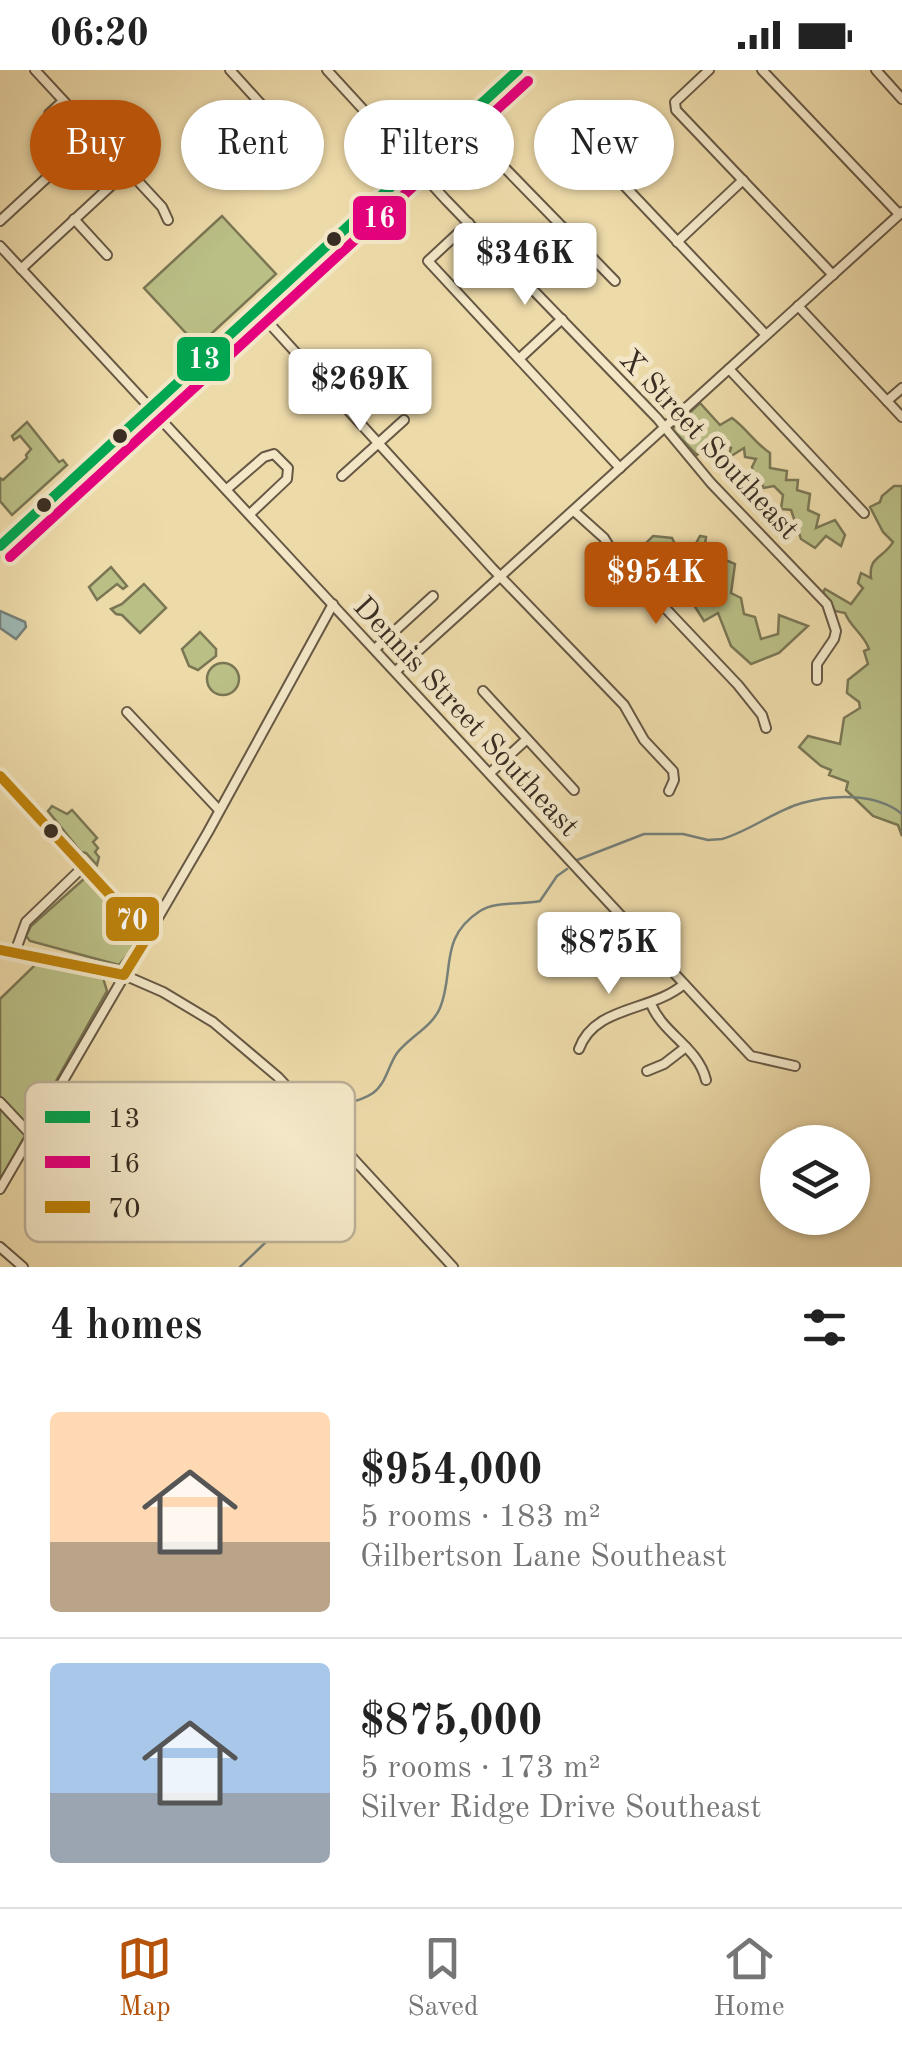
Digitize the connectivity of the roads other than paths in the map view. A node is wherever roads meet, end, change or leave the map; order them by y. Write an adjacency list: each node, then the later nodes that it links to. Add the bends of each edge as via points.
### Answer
1 (35, 70): 9 (street)
2 (328, 70): 11 (street, X Street Southeast)
3 (518, 70): 12 (main road)
4 (762, 70): 21 (street)
5 (234, 71): 10 (street)
6 (704, 72): 14 (street, via 673,106)
7 (881, 72): 8 (street)
8 (902, 99)
9 (63, 100)
10 (259, 100)
11 (355, 100)
12 (486, 100)
13 (514, 177): 31 (street)
14 (742, 180): 26 (street); 30 (street)
15 (34, 190): 24 (street)
16 (106, 190): 22 (street)
17 (146, 190): 23 (street)
18 (388, 190): 33 (main road)
19 (437, 190): 25 (street, X Street Southeast)
20 (628, 190): 26 (street)
21 (901, 213): 30 (street)
22 (74, 219): 28 (street); 29 (street)
23 (168, 220)
24 (0, 221)
25 (468, 222): 34 (street, X Street Southeast); 36 (street, via 428,261)
26 (678, 242): 35 (street)
27 (0, 246): 29 (street, Dennis Street Southeast)
28 (107, 255)
29 (21, 269): 40 (street, Dennis Street Southeast)
30 (833, 275): 32 (street)
31 (616, 281)
32 (798, 306): 35 (street); 39 (street)
33 (257, 310): 40 (main road); 44 (street)
34 (562, 319): 36 (street); 43 (street, X Street Southeast)
35 (766, 335): 37 (street)
36 (519, 359): 45 (street)
37 (729, 369): 43 (street); 49 (street)
38 (902, 388): 39 (street)
39 (887, 401): 41 (street)
40 (151, 406): 47 (street, Dennis Street Southeast); 51 (main road)
41 (902, 418)
42 (404, 420): 44 (street)
43 (665, 427): 45 (street); 57 (street, X Street Southeast, via 827,604 836,630 817,664)
44 (377, 444): 46 (street); 52 (street)
45 (620, 468): 48 (street)
46 (342, 476)
47 (227, 490): 50 (street, Dennis Street Southeast); 50 (street, via 264,456 284,462 287,479)
48 (574, 511): 52 (street); 60 (street, via 738,685)
49 (864, 513)
50 (250, 514): 54 (street, Dennis Street Southeast)
51 (0, 546)
52 (500, 577): 56 (street); 65 (street, via 624,706 671,768)
53 (433, 596): 55 (street)
54 (333, 604): 55 (street, Dennis Street Southeast); 66 (street)
55 (375, 649): 56 (street, Dennis Street Southeast)
56 (396, 672): 62 (street, Dennis Street Southeast)
57 (817, 680)
58 (483, 691): 61 (street)
59 (126, 712): 66 (street)
60 (766, 728)
61 (528, 739): 62 (street); 64 (street)
62 (490, 773): 72 (street, Dennis Street Southeast)
63 (0, 776): 67 (street)
64 (574, 790)
65 (669, 791)
66 (219, 810): 68 (street)
67 (83, 866): 68 (street); 70 (street, via 26,922)
68 (148, 936): 71 (street)
69 (0, 950): 70 (street)
70 (16, 952): 71 (street)
71 (124, 975): 81 (street); 82 (street, via 197,1012)
72 (684, 984): 74 (street); 78 (street, Dennis Street Southeast, via 751,1056 769,1067)
73 (634, 996): 75 (street)
74 (651, 1004): 75 (street); 76 (street)
75 (639, 1008): 77 (street, via 598,1022)
76 (686, 1047): 79 (street); 80 (street)
77 (579, 1049)
78 (796, 1066)
79 (647, 1071)
80 (706, 1080)
81 (62, 1082)
82 (280, 1082)
83 (0, 1102): 84 (street)
84 (25, 1129)
85 (25, 1146): 87 (street)
86 (355, 1162): 90 (street)
87 (0, 1189)
88 (0, 1247): 89 (street)
89 (22, 1267)
90 (453, 1267)

